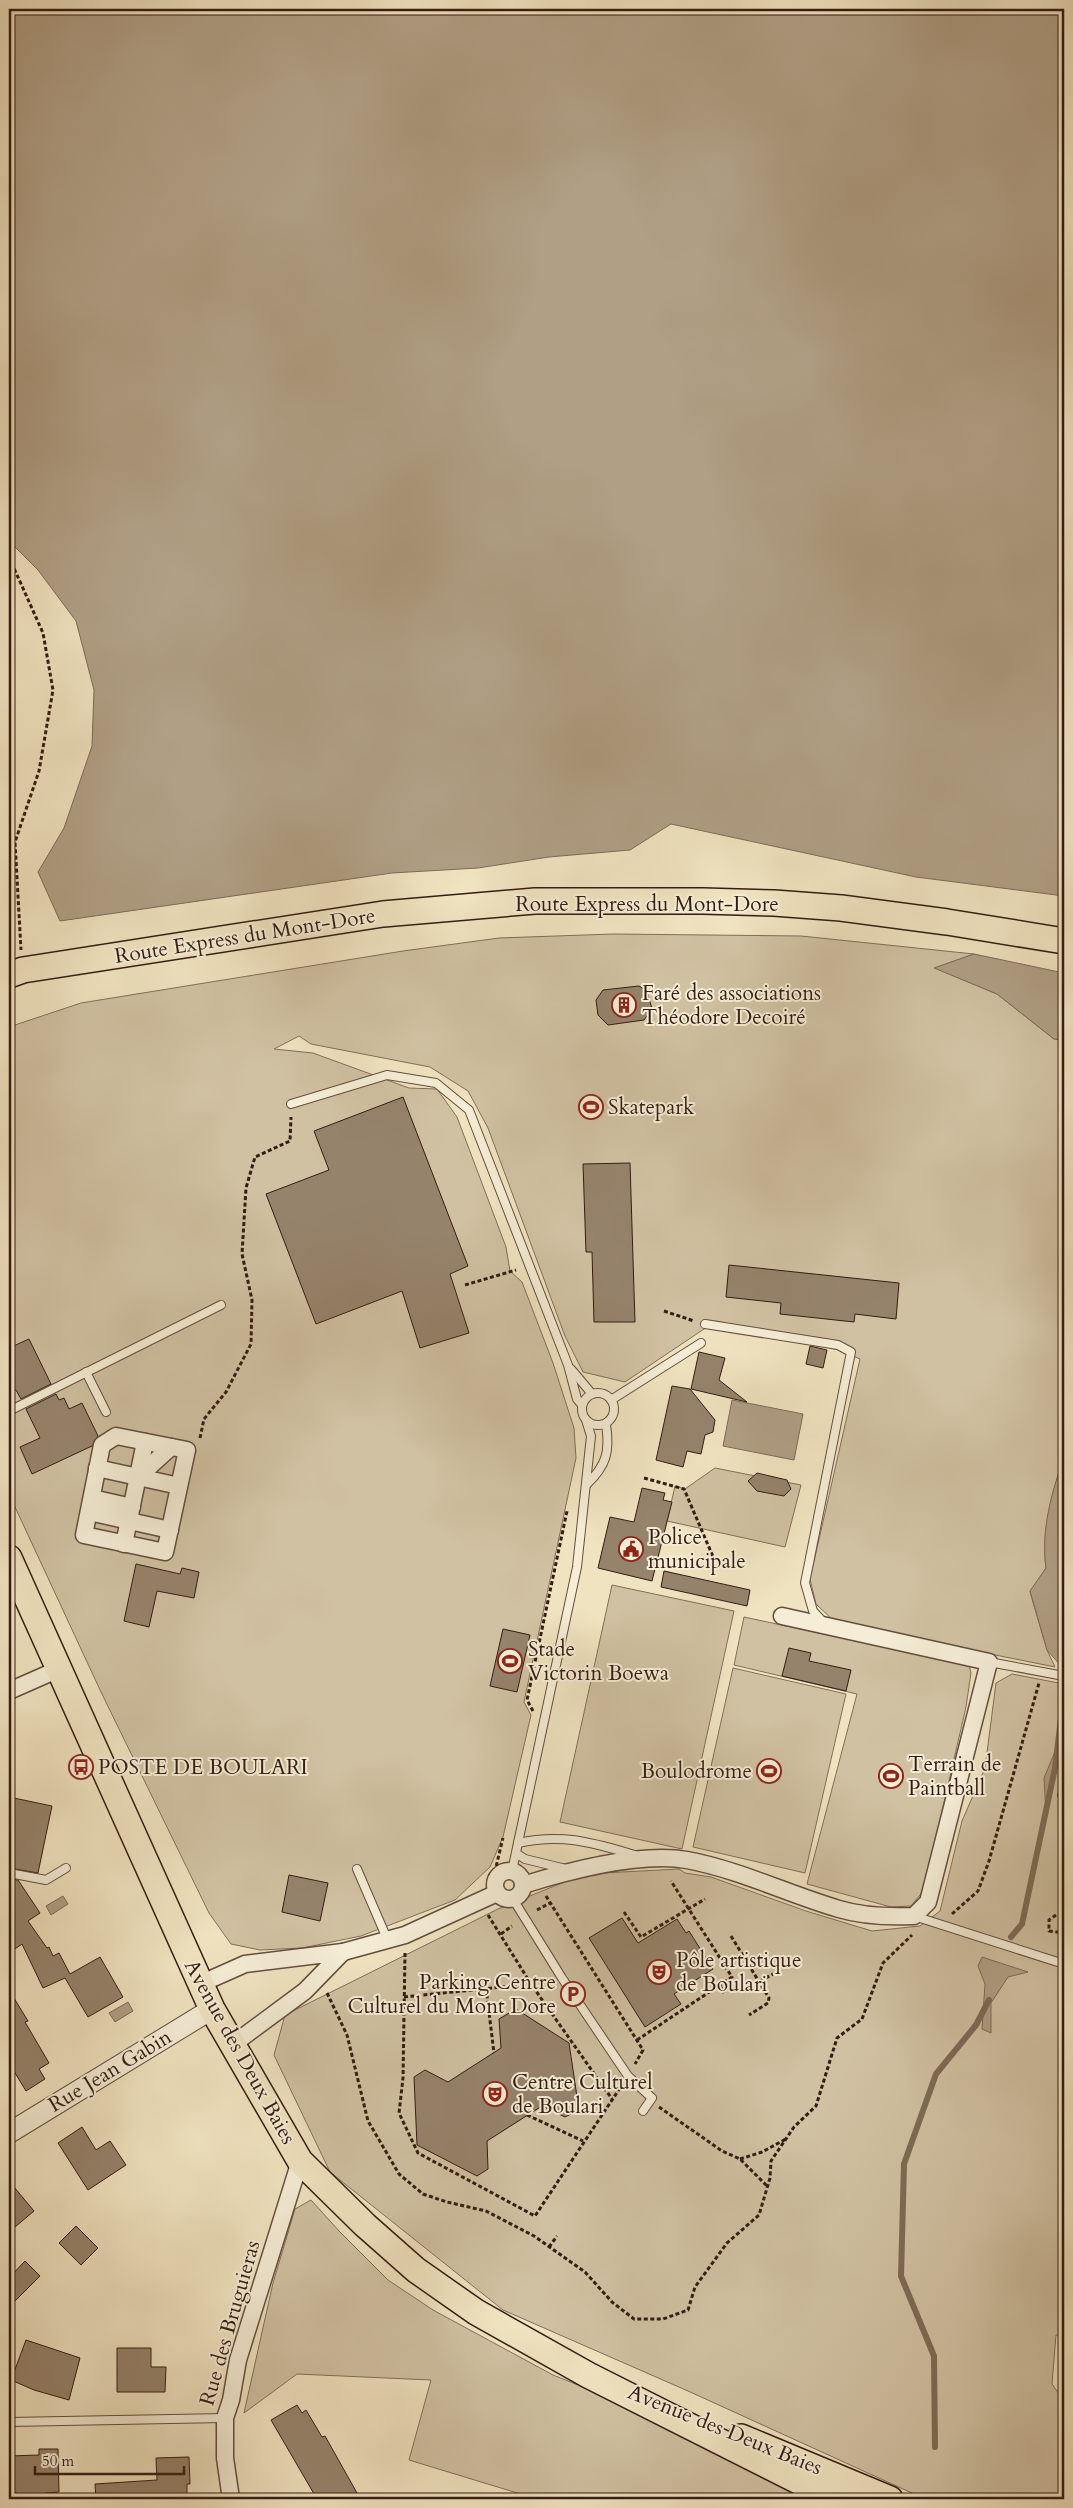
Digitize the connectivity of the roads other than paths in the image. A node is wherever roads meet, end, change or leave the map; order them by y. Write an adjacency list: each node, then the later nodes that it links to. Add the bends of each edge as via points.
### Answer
1 (1064, 941): 2 (main road, Route Express du Mont-Dore, via 841,908 703,901 535,901 383,914)
2 (13, 972)
3 (291, 1104): 7 (lane, via 387,1075 436,1083 469,1110)
4 (221, 1305): 8 (lane)
5 (705, 1324): 28 (lane, via 838,1345 851,1352 805,1583 813,1611)
6 (701, 1344): 10 (lane)
7 (568, 1365): 9 (lane); 11 (lane, via 577,1399)
8 (86, 1372): 12 (lane); 13 (lane)
9 (592, 1394): 10 (lane, via 602,1394); 11 (lane)
10 (611, 1400): 15 (lane, via 613,1416)
11 (582, 1405): 14 (lane)
12 (9, 1411)
13 (106, 1412)
14 (586, 1420): 15 (lane, via 595,1425); 20 (lane, via 591,1436)
15 (606, 1424): 20 (lane, via 608,1444 601,1471)
16 (145, 1442): 17 (street); 18 (street, via 116,1436 102,1445); 19 (street)
17 (171, 1447): 19 (street); 21 (street, via 187,1450)
18 (97, 1468): 19 (street); 22 (street)
19 (138, 1477): 21 (street); 23 (street)
20 (587, 1484): 33 (lane, via 577,1567)
21 (179, 1486): 24 (street)
22 (90, 1505): 23 (street); 25 (street, via 84,1535)
23 (130, 1514): 24 (street); 25 (street)
24 (170, 1530): 25 (street, via 165,1552)
25 (124, 1544)
26 (9, 1558): 30 (main road, Avenue des Deux Baies)
27 (782, 1616): 28 (street)
28 (828, 1627): 29 (street)
29 (989, 1662): 31 (lane); 44 (street, via 928,1902)
30 (59, 1669): 32 (street); 48 (main road, Avenue des Deux Baies)
31 (1064, 1676)
32 (9, 1691)
33 (518, 1843): 34 (lane); 35 (lane, via 579,1839)
34 (517, 1854): 38 (lane, via 525,1859); 39 (lane)
35 (651, 1860): 38 (street); 44 (street, via 686,1860 749,1876 840,1910 890,1917)
36 (66, 1868): 40 (lane, via 46,1880)
37 (357, 1870): 45 (lane)
38 (571, 1870): 41 (street)
39 (512, 1871): 41 (street); 42 (street, via 502,1872 496,1879)
40 (9, 1873)
41 (530, 1883): 43 (street)
42 (497, 1893): 43 (street, via 504,1899); 45 (street)
43 (513, 1899): 51 (lane, via 628,2076 652,2098)
44 (914, 1916): 47 (lane)
45 (388, 1940): 46 (street)
46 (343, 1952): 48 (street, via 245,1964); 50 (street, via 305,1990)
47 (1064, 1964)
48 (200, 1984): 49 (main road, Avenue des Deux Baies)
49 (212, 2009): 50 (main road, Avenue des Deux Baies); 52 (street, Rue Jean Gabin)
50 (232, 2045): 53 (main road, Avenue des Deux Baies)
51 (643, 2112)
52 (9, 2133)
53 (300, 2161): 54 (main road, Avenue des Deux Baies, via 416,2270 476,2312); 55 (street, Rue des Bruguieras, via 238,2360)
54 (588, 2374): 58 (main road, Avenue des Deux Baies); 59 (main road, Avenue des Deux Baies)
55 (225, 2418): 56 (lane); 57 (street, Rue des Bruguieras)
56 (9, 2422)
57 (231, 2499)
58 (834, 2499)
59 (890, 2499)

